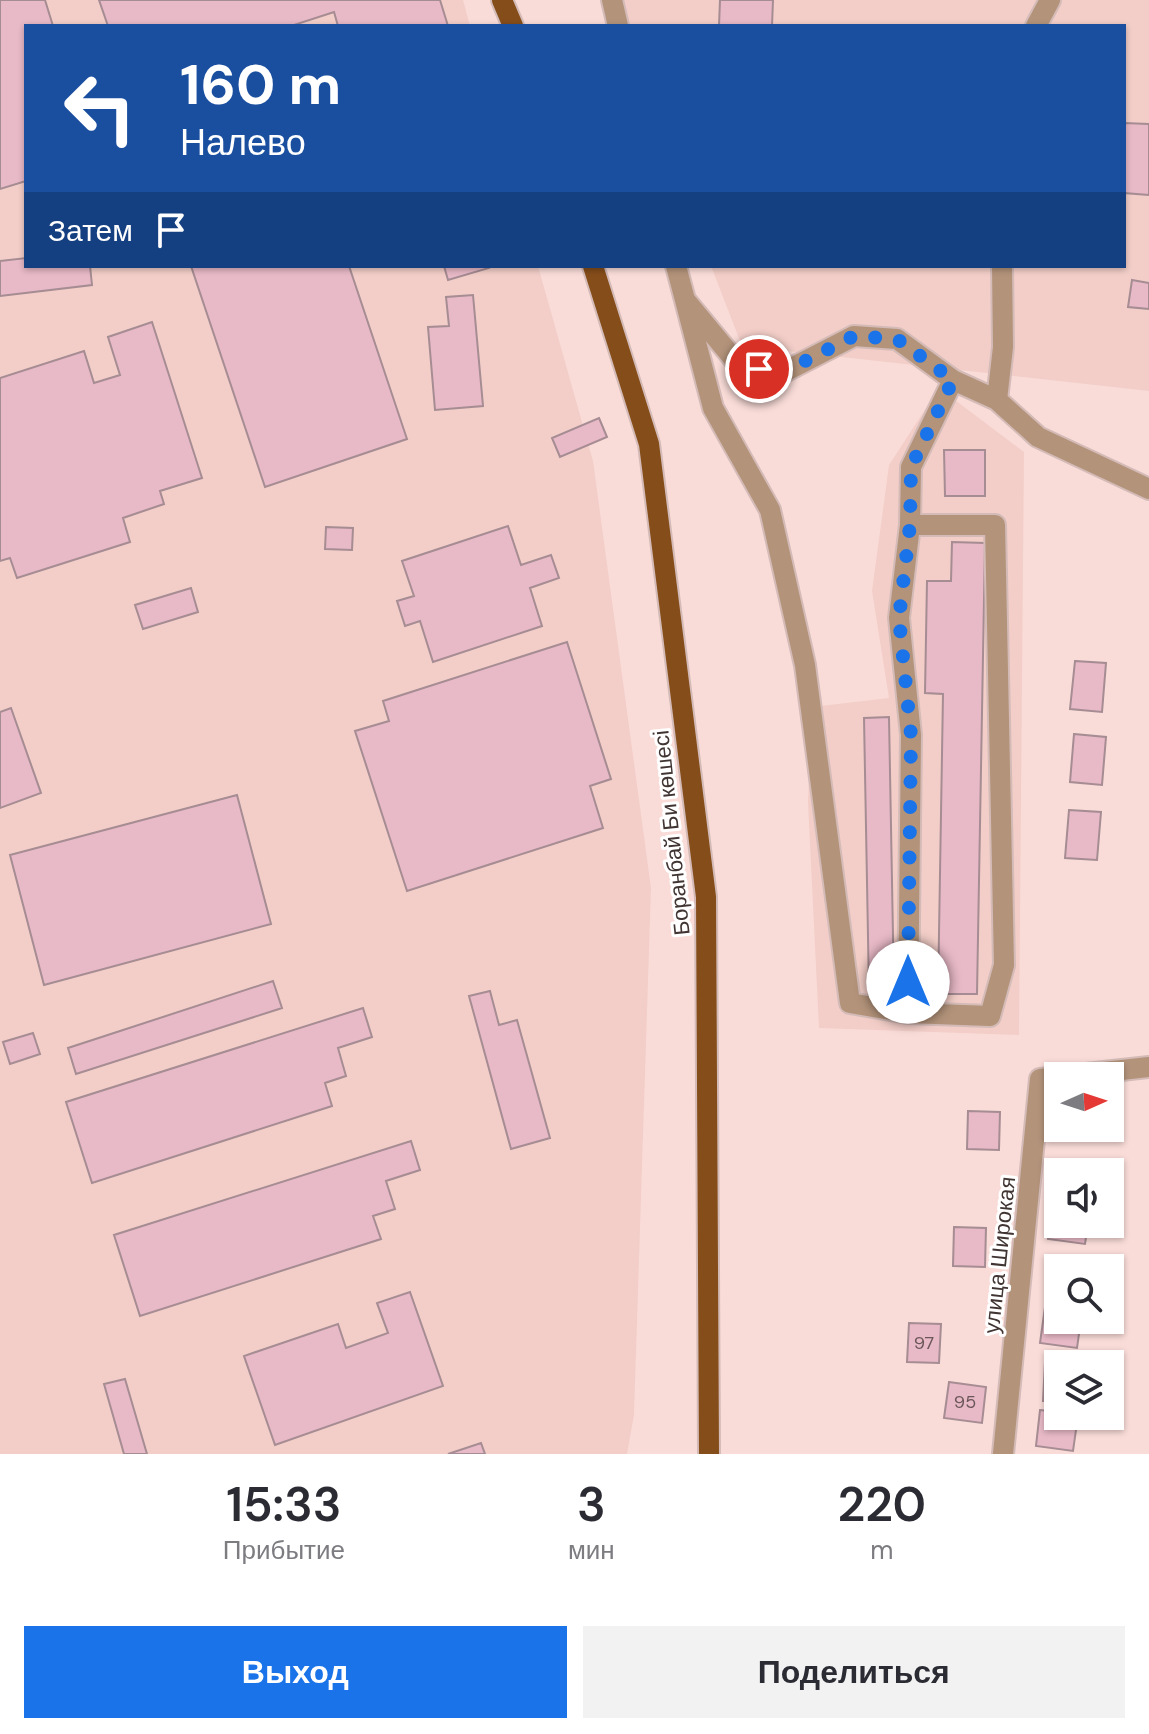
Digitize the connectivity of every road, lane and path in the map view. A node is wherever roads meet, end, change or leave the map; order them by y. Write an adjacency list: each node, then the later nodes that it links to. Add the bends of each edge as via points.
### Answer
1 (502, 0): 4 (main road)
2 (612, 0): 5 (street)
3 (1050, 0): 6 (street)
4 (512, 24)
5 (618, 24)
6 (1037, 24)
7 (594, 268): 19 (main road, Боранбай Би көшесі, via 649,444 706,897)
8 (677, 268): 10 (street)
9 (1002, 268): 12 (street)
10 (685, 300): 11 (street, via 738,364 780,374 854,336 897,339); 15 (street, via 713,408 770,510 805,665 850,1003)
11 (953, 380): 12 (street); 14 (street, via 911,467)
12 (997, 400): 13 (street, via 1038,437)
13 (1149, 489)
14 (910, 525): 15 (street, via 899,618 911,735); 15 (street, via 995,525 1004,965 990,1016)
15 (908, 1013)
16 (1149, 1067): 17 (street)
17 (1124, 1070)
18 (1044, 1079): 20 (street, улица Широкая)
19 (709, 1454)
20 (1003, 1454)

